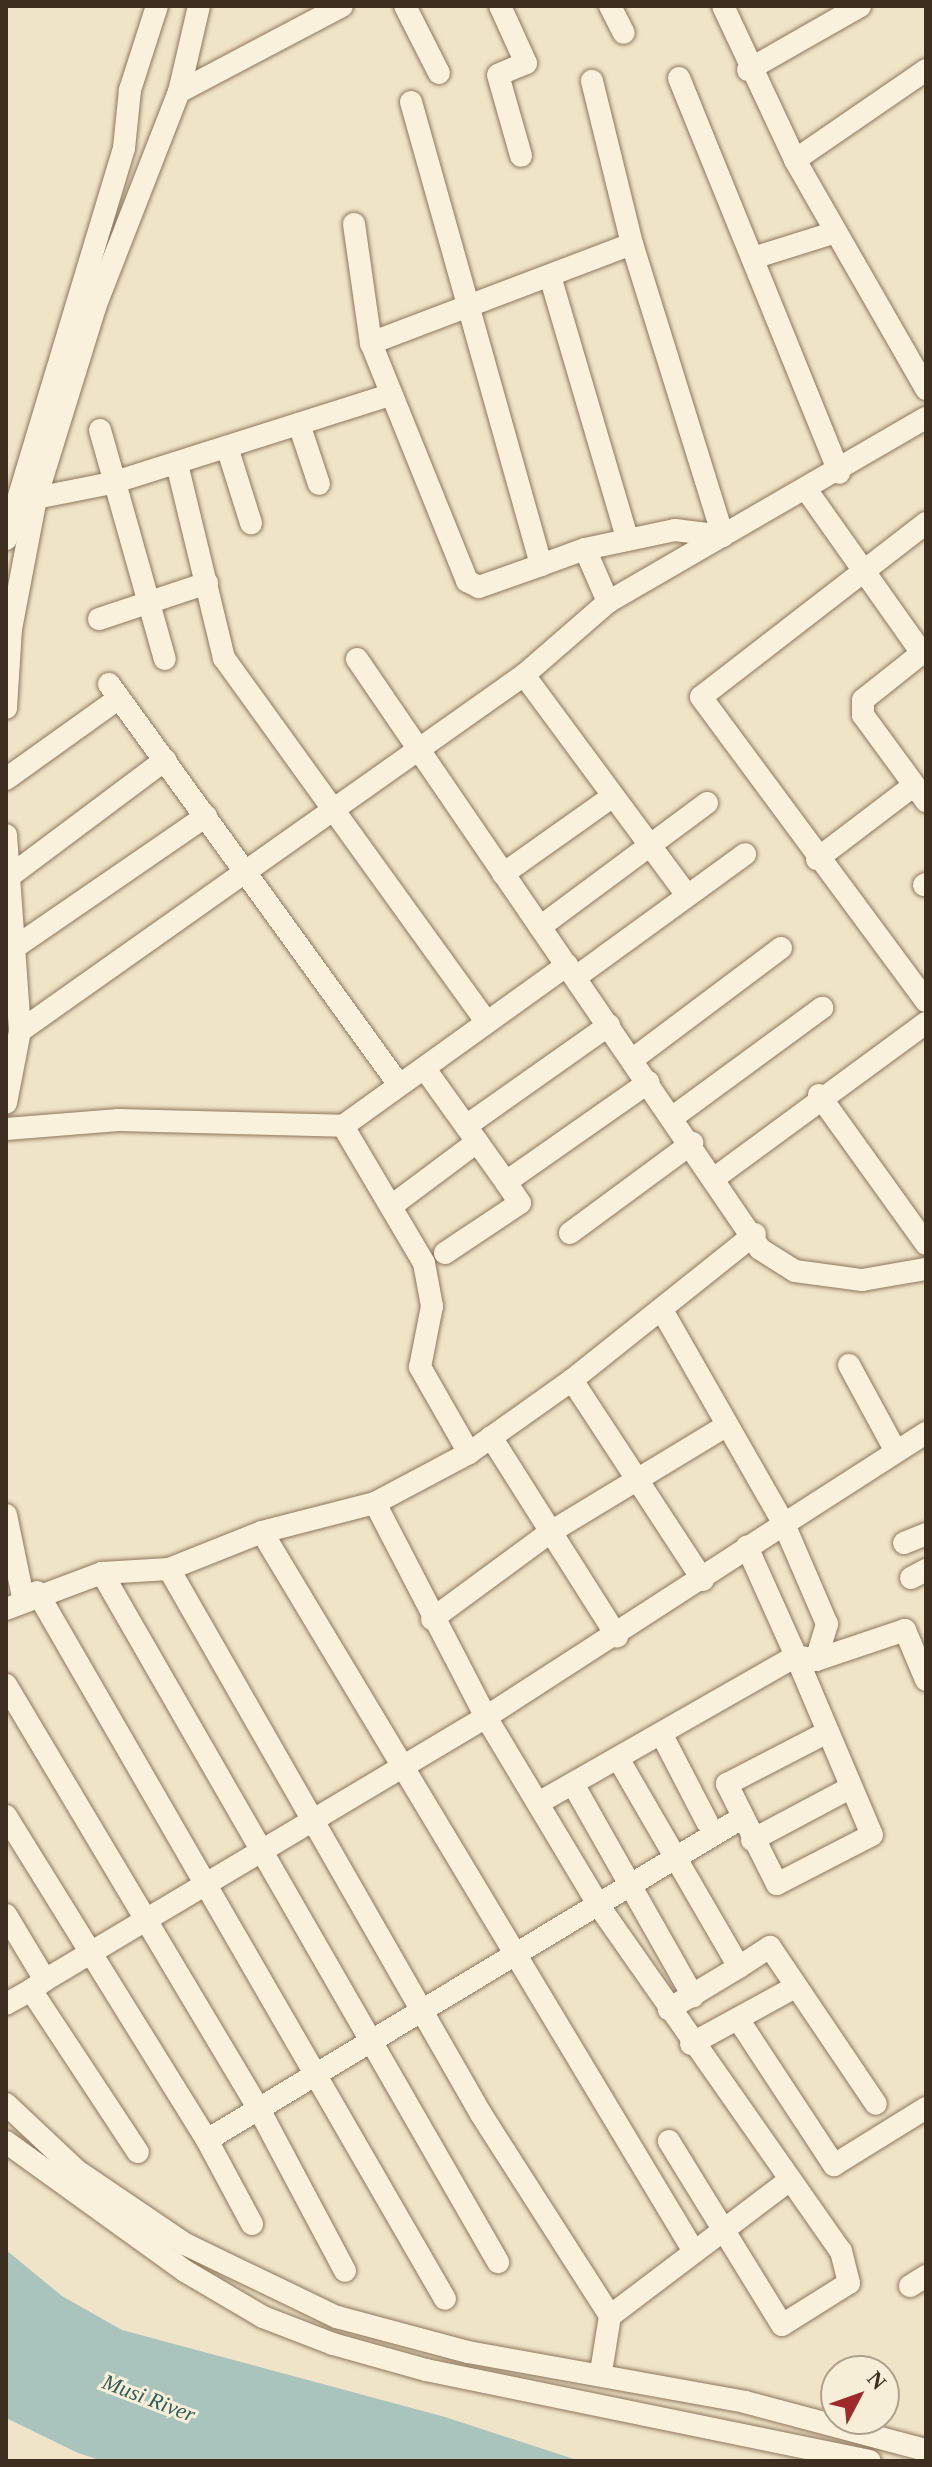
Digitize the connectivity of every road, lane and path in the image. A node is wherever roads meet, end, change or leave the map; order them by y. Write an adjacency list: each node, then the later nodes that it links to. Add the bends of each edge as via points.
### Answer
1 (157, 6): 24 (street, via 130,90 124,148)
2 (199, 6): 15 (street)
3 (342, 6): 15 (street)
4 (405, 6): 12 (street)
5 (500, 6): 17 (street, via 526,63 498,75)
6 (610, 6): 9 (street)
7 (723, 6): 10 (street)
8 (849, 9): 10 (street)
9 (624, 33)
10 (748, 70): 18 (street)
11 (926, 70): 18 (street)
12 (439, 73)
13 (679, 78): 22 (street)
14 (592, 81): 21 (street)
15 (179, 92): 24 (street)
16 (411, 102): 25 (street)
17 (521, 156)
18 (795, 160): 20 (street)
19 (354, 224): 26 (street)
20 (836, 232): 22 (street); 27 (street)
21 (632, 244): 23 (street); 41 (street)
22 (753, 258): 34 (street)
23 (550, 276): 25 (street); 42 (street)
24 (85, 303): 38 (street); 43 (street)
25 (468, 305): 26 (street); 45 (street)
26 (371, 343): 28 (street)
27 (926, 389)
28 (390, 395): 30 (street); 45 (street, via 467,581 479,587)
29 (926, 418): 34 (street)
30 (299, 424): 32 (street); 36 (street)
31 (100, 430): 35 (street)
32 (227, 447): 33 (street); 39 (street)
33 (177, 464): 35 (street); 47 (street)
34 (839, 473): 37 (street)
35 (112, 483): 38 (street); 49 (street)
36 (319, 484)
37 (808, 492): 41 (street); 46 (street)
38 (36, 498): 55 (street, via 11,629)
39 (251, 523)
40 (926, 523): 46 (street)
41 (723, 536): 42 (street, via 675,530); 48 (street)
42 (627, 537): 44 (street)
43 (6, 539)
44 (585, 549): 45 (street); 48 (street)
45 (541, 565)
46 (861, 572): 51 (street); 67 (street, via 701,697)
47 (207, 583): 49 (street); 62 (street, via 224,658)
48 (608, 602): 54 (street)
49 (147, 604): 50 (street); 52 (street)
50 (99, 619)
51 (924, 651): 59 (street, via 863,700 863,715)
52 (165, 659)
53 (357, 659): 56 (street)
54 (524, 675): 56 (street); 60 (street)
55 (6, 708)
56 (417, 751): 62 (street); 69 (street)
57 (165, 760): 58 (street, via 114,691); 63 (street); 70 (street)
58 (6, 779)
59 (920, 794): 67 (street)
60 (613, 796): 65 (street); 69 (street)
61 (707, 803): 65 (street)
62 (332, 806): 68 (street); 78 (street)
63 (206, 816): 68 (street); 73 (street)
64 (6, 835): 70 (street)
65 (651, 845): 71 (street); 72 (street)
66 (745, 854): 71 (street)
67 (817, 859): 76 (street)
68 (242, 871): 81 (street); 85 (street)
69 (503, 874): 72 (street)
70 (10, 876): 73 (street)
71 (687, 895): 75 (street)
72 (540, 927): 75 (street)
73 (14, 948): 81 (street)
74 (781, 948): 82 (street)
75 (571, 971): 78 (street); 80 (street)
76 (926, 1001)
77 (822, 1008): 88 (street)
78 (486, 1021): 83 (street)
79 (926, 1023): 86 (street)
80 (609, 1025): 82 (street); 91 (street)
81 (20, 1031): 87 (street)
82 (633, 1059): 84 (street)
83 (425, 1069): 85 (street); 91 (street)
84 (649, 1082): 88 (street); 94 (street)
85 (399, 1085): 89 (street)
86 (819, 1095): 93 (street); 96 (street)
87 (6, 1103)
88 (673, 1117): 92 (street)
89 (343, 1126): 90 (street, via 119,1120); 95 (street)
90 (6, 1129)
91 (471, 1134): 94 (street); 95 (street)
92 (692, 1143): 93 (street); 97 (street)
93 (716, 1177): 98 (street)
94 (506, 1182): 100 (street, via 520,1203)
95 (394, 1204): 109 (street, via 431,1283 420,1367)
96 (918, 1214): 99 (street)
97 (570, 1233)
98 (755, 1234): 101 (street, via 760,1249 795,1271 862,1280); 102 (street)
99 (926, 1244)
100 (445, 1253)
101 (926, 1269)
102 (663, 1312): 104 (street); 105 (street)
103 (849, 1365): 108 (street)
104 (572, 1380): 107 (street); 110 (street)
105 (726, 1426): 110 (street); 113 (street)
106 (926, 1433): 108 (street)
107 (491, 1437): 109 (street); 115 (street)
108 (894, 1448): 113 (street)
109 (469, 1453): 111 (street)
110 (636, 1480): 115 (street); 121 (street)
111 (375, 1503): 114 (street); 123 (street)
112 (6, 1515): 122 (street)
113 (784, 1524): 118 (street); 125 (street, via 827,1624)
114 (262, 1532): 119 (street); 132 (street)
115 (549, 1533): 123 (street); 124 (street)
116 (926, 1534): 117 (street)
117 (904, 1543)
118 (747, 1547): 121 (street); 125 (street)
119 (169, 1569): 120 (street); 138 (street)
120 (102, 1573): 122 (street); 141 (street)
121 (703, 1580): 124 (street)
122 (22, 1599): 143 (street)
123 (432, 1619): 128 (street)
124 (617, 1636): 128 (street)
125 (806, 1658): 126 (street, via 905,1630); 129 (street); 130 (street)
126 (926, 1680)
127 (6, 1685): 147 (street)
128 (486, 1717): 132 (street); 135 (street)
129 (826, 1733): 134 (street); 137 (street, via 727,1784)
130 (663, 1737): 131 (street); 139 (street)
131 (619, 1760): 133 (street); 142 (street)
132 (399, 1768): 138 (street); 149 (street)
133 (573, 1784): 135 (street); 144 (street)
134 (850, 1788): 140 (street); 140 (street, via 872,1835 777,1884)
135 (540, 1802): 145 (street)
136 (6, 1816): 148 (street)
137 (740, 1819): 140 (street); 142 (street)
138 (316, 1820): 141 (street); 155 (street)
139 (707, 1822)
140 (752, 1840)
141 (262, 1852): 143 (street); 158 (street)
142 (678, 1862): 144 (street); 150 (street)
143 (203, 1884): 147 (street); 160 (street)
144 (632, 1890): 145 (street); 153 (street)
145 (599, 1906): 149 (street); 156 (street)
146 (6, 1915): 151 (street)
147 (146, 1918): 148 (street); 164 (street)
148 (87, 1955): 151 (street); 165 (street)
149 (516, 1959): 155 (street); 172 (street)
150 (739, 1967): 152 (street, via 770,1947); 153 (street)
151 (38, 1985): 154 (street); 168 (street)
152 (795, 1987): 157 (street); 162 (street)
153 (693, 1996): 156 (street)
154 (6, 2004)
155 (424, 2009): 158 (street); 176 (street, via 531,2199)
156 (669, 2009): 159 (street)
157 (738, 2019): 159 (street); 163 (street, via 834,2165)
158 (369, 2044): 160 (street); 173 (street)
159 (691, 2044): 169 (street)
160 (313, 2080): 164 (street); 175 (street)
161 (6, 2104): 177 (street, via 76,2170 185,2244 337,2317 468,2352)
162 (876, 2104)
163 (926, 2108)
164 (260, 2111): 165 (street); 174 (street)
165 (207, 2140): 170 (street)
166 (669, 2141): 171 (street)
167 (6, 2142): 179 (street, via 77,2199 263,2317 426,2370)
168 (138, 2152)
169 (787, 2182): 171 (street); 171 (street, via 841,2251 849,2283 782,2325)
170 (252, 2224)
171 (722, 2228): 172 (street)
172 (693, 2250): 176 (street)
173 (498, 2262)
174 (345, 2271)
175 (445, 2299)
176 (610, 2316): 177 (street)
177 (601, 2372): 178 (street)
178 (694, 2391): 179 (street); 180 (street)
179 (690, 2420): 181 (street)
180 (926, 2450)
181 (870, 2461)

